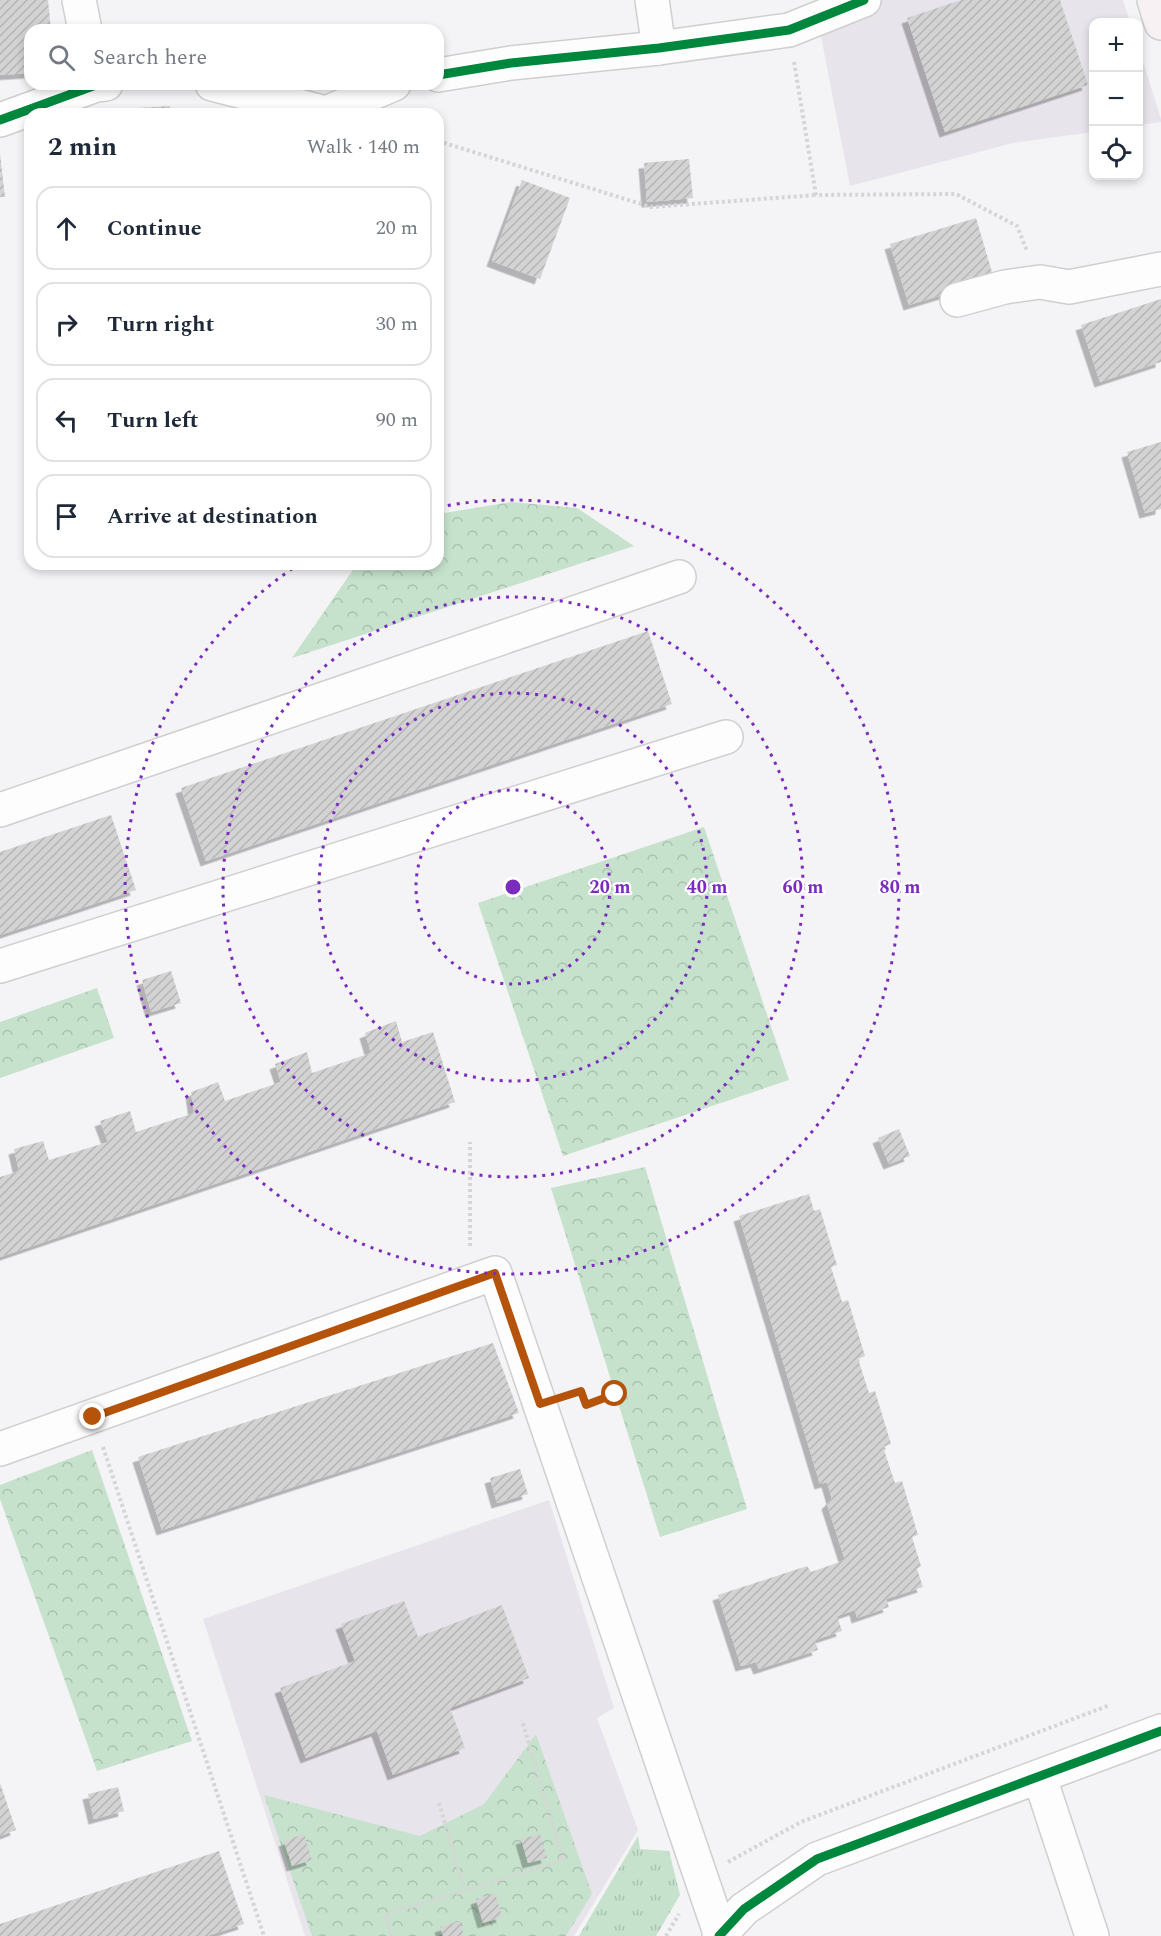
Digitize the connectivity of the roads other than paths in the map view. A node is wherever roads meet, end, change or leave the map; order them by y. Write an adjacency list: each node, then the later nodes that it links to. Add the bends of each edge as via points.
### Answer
1 (79, 0): 6 (street)
2 (652, 0): 7 (street)
3 (864, 0): 7 (street, via 789,30)
4 (1154, 0): 5 (main road)
5 (1161, 23)
6 (84, 24)
7 (659, 48): 8 (street)
8 (444, 74)
9 (82, 90): 12 (street)
10 (236, 90): 13 (street)
11 (380, 90): 14 (street)
12 (33, 108)
13 (307, 108)
14 (339, 108)
15 (24, 111): 16 (street)
16 (0, 120)
17 (1161, 269): 18 (street, via 1069,287 1040,282 1005,287)
18 (957, 300)
19 (679, 577): 21 (street)
20 (726, 737): 22 (street)
21 (0, 810)
22 (0, 966)
23 (0, 1449): 26 (street, via 495,1273)
24 (1161, 1731): 25 (street)
25 (1040, 1778): 26 (street, via 817,1859 744,1909); 27 (street)
26 (720, 1935)
27 (1092, 1936)

